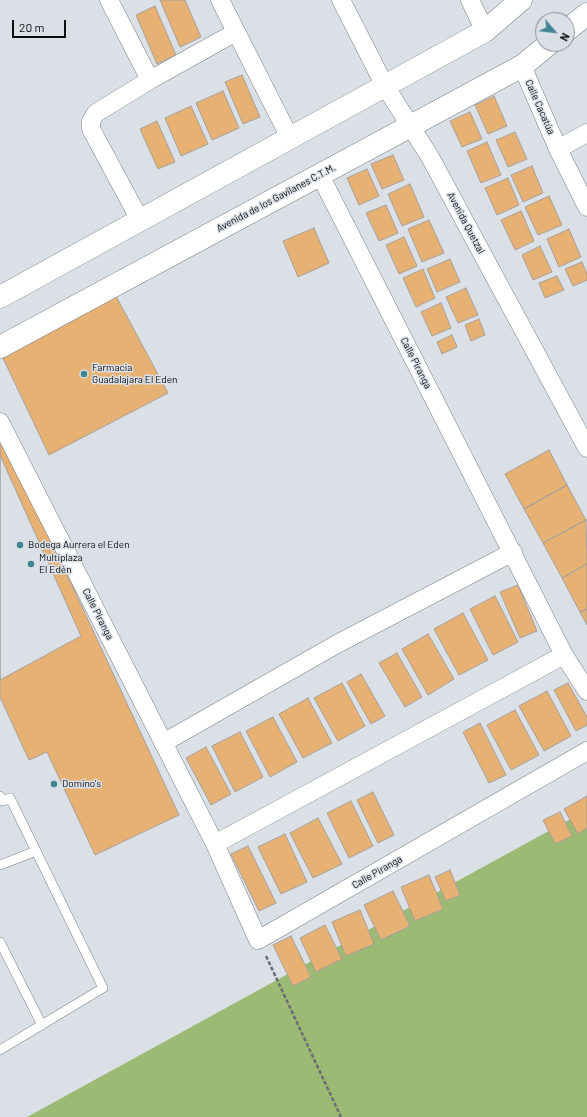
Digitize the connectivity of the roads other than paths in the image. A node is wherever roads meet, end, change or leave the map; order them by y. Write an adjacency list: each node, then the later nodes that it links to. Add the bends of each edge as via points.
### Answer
1 (109, 0): 12 (street)
2 (220, 0): 9 (street)
3 (341, 0): 13 (street, Avenida Quetzal)
4 (470, 0): 8 (street)
5 (521, 0): 8 (street)
6 (587, 14): 7 (street)
7 (575, 24)
8 (485, 31): 13 (street)
9 (236, 32): 12 (street); 16 (street)
10 (539, 52): 11 (street, Avenida de los Gavilanes C.T.M.)
11 (522, 66): 14 (street, Avenida de los Gavilanes C.T.M.); 17 (street, Calle Cacatúa)
12 (150, 80): 20 (street, via 96,113 91,121 91,129)
13 (385, 86): 14 (street, Avenida Quetzal); 16 (street)
14 (410, 126): 18 (street, Avenida de los Gavilanes C.T.M.); 24 (street, Avenida Quetzal, via 430,157)
15 (587, 133): 17 (street)
16 (290, 138): 20 (street)
17 (558, 149): 19 (street, Calle Cacatúa)
18 (320, 175): 22 (street, Avenida de los Gavilanes C.T.M.); 25 (street, Calle Piranga)
19 (587, 207)
20 (140, 220): 21 (street)
21 (0, 297)
22 (0, 347)
23 (0, 422): 28 (street, Calle Piranga)
24 (587, 448)
25 (512, 552): 26 (street, Calle Piranga); 28 (street, via 337,644)
26 (564, 655): 27 (street, Calle Piranga); 31 (street)
27 (587, 691)
28 (163, 743): 31 (street, Calle Piranga)
29 (587, 751): 31 (street, Calle Piranga, via 258,940)
30 (0, 796): 32 (lane, via 3,801 10,798)
31 (215, 844)
32 (36, 851): 33 (lane); 35 (lane, via 103,988)
33 (0, 866)
34 (0, 942): 35 (lane)
35 (42, 1025): 36 (lane)
36 (0, 1050)

